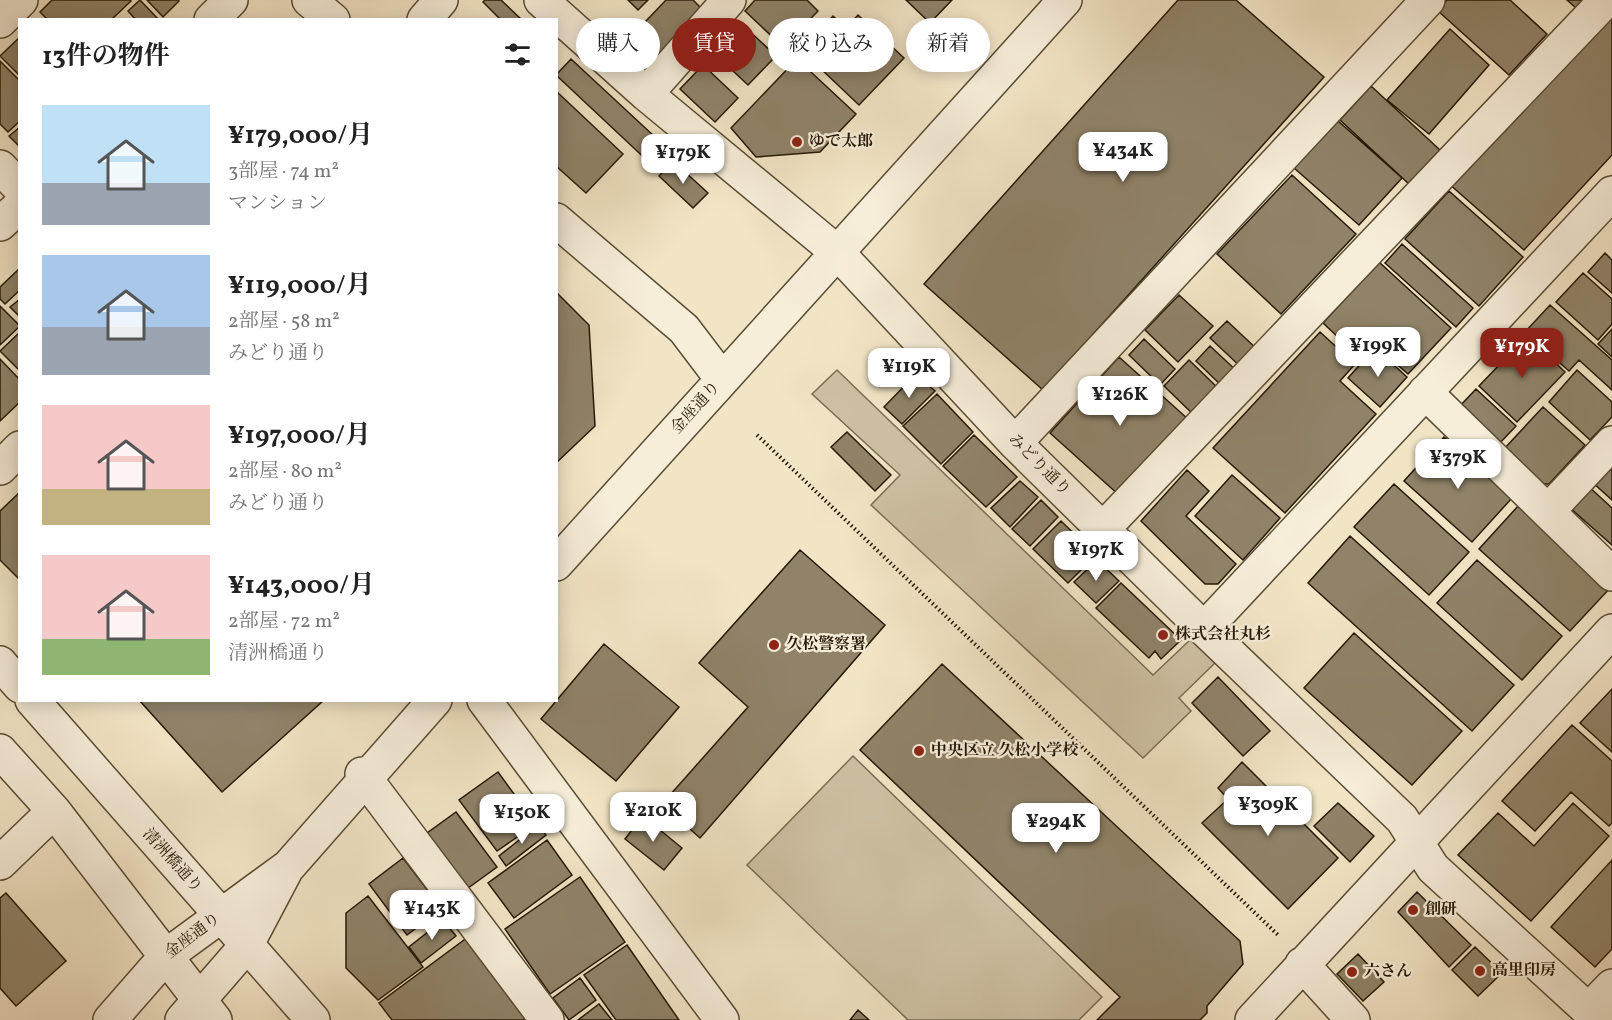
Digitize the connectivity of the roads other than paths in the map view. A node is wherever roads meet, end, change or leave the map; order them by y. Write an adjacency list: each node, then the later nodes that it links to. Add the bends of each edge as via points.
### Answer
1 (21, 0): 13 (street)
2 (231, 0): 10 (street)
3 (309, 0): 11 (street)
4 (441, 0): 12 (street)
5 (542, 0): 14 (street, みどり通り)
6 (729, 0): 14 (street)
7 (1065, 0): 21 (street, 金座通り)
8 (1428, 0): 24 (street)
9 (1606, 0): 29 (street)
10 (213, 18)
11 (331, 18)
12 (426, 18)
13 (0, 21)
14 (646, 94): 21 (street, みどり通り)
15 (0, 167): 16 (street)
16 (18, 186)
17 (1612, 193): 23 (street)
18 (18, 208): 20 (street)
19 (558, 222): 22 (street, via 684,329)
20 (0, 224)
21 (837, 252): 22 (street, 金座通り); 24 (street, みどり通り)
22 (722, 379): 30 (street, 金座通り)
23 (1425, 392): 28 (street); 32 (street)
24 (1016, 443): 29 (street, みどり通り)
25 (1612, 443): 28 (street)
26 (18, 450): 27 (street)
27 (0, 468)
28 (1548, 511): 31 (street)
29 (1103, 530): 32 (street, みどり通り)
30 (558, 562)
31 (1612, 574)
32 (1203, 629): 44 (street, みどり通り, via 1402,819)
33 (1612, 632): 44 (street)
34 (0, 663): 36 (street)
35 (0, 677): 37 (street, 清洲橋通り)
36 (18, 684)
37 (18, 690)
38 (36, 702): 47 (street, 清洲橋通り)
39 (433, 702): 42 (street, 金座通り)
40 (485, 702): 57 (street)
41 (0, 751): 43 (street)
42 (364, 776): 46 (street, 金座通り); 56 (street)
43 (54, 811): 45 (street); 50 (street)
44 (1418, 842): 49 (street); 53 (street, みどり通り, via 1433,868)
45 (0, 863)
46 (288, 866): 47 (street, 金座通り); 48 (street, 金座通り)
47 (220, 915): 48 (street, 清洲橋通り); 50 (street, 金座通り)
48 (246, 946): 52 (street, 金座通り); 55 (street, 清洲橋通り)
49 (1293, 953): 58 (street); 59 (street)
50 (166, 956): 52 (street); 54 (street, 金座通り)
51 (1612, 986): 53 (street)
52 (199, 1014)
53 (1594, 1015)
54 (110, 1020)
55 (313, 1020)
56 (547, 1020)
57 (722, 1020)
58 (1252, 1020)
59 (1353, 1020)

